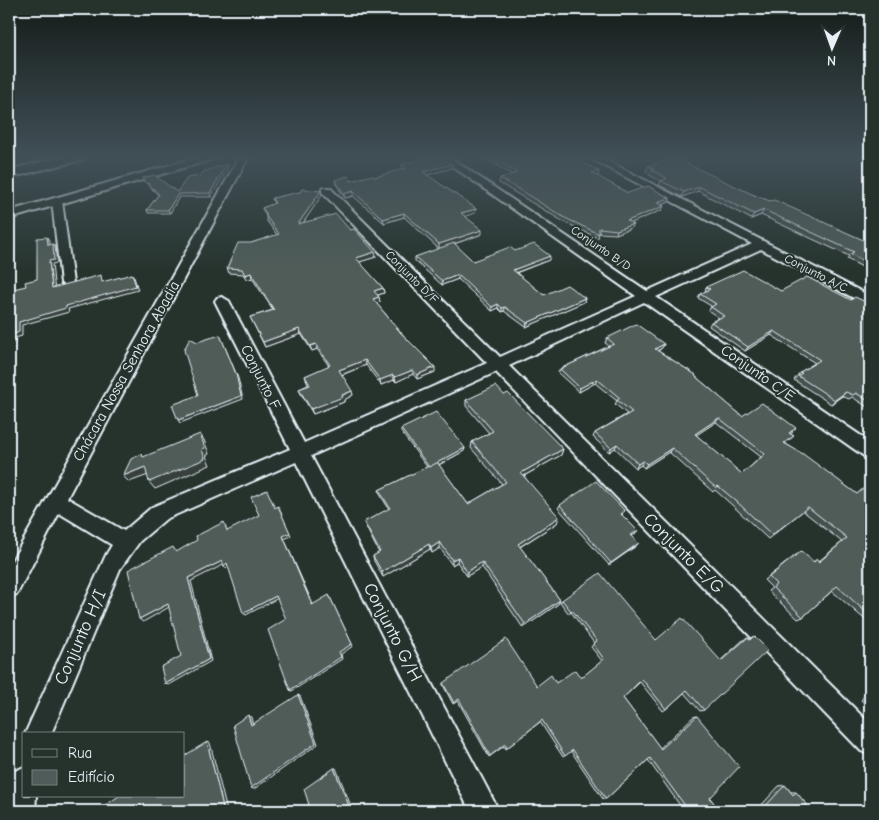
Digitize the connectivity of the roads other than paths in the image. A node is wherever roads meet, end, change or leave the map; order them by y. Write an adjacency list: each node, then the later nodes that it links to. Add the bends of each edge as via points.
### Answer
1 (80, 194): 6 (street)
2 (223, 194): 16 (street, Chácara Nossa Senhora Abadia)
3 (330, 194): 13 (street, Conjunto D/F)
4 (498, 194): 10 (street, Conjunto B/D)
5 (664, 194): 8 (street, Conjunto A/C)
6 (57, 201): 7 (street); 9 (street)
7 (9, 215)
8 (761, 245): 10 (street, Conjunto H/I); 12 (street, Conjunto A/C)
9 (67, 283)
10 (645, 295): 13 (street, Conjunto H/I); 14 (street, Conjunto C/E)
11 (222, 301): 15 (street, Conjunto F)
12 (870, 301)
13 (498, 364): 15 (street, Conjunto H/I); 20 (street, Conjunto E/G)
14 (870, 451)
15 (301, 453): 17 (street, Conjunto H/I, via 159,513); 23 (street, Conjunto G/H)
16 (55, 501): 17 (street); 18 (street, Chácara Nossa Senhora Abadia)
17 (125, 542): 19 (street, Conjunto H/I, via 113,562)
18 (9, 586)
19 (39, 732)
20 (870, 742)
21 (22, 798): 22 (street)
22 (21, 811)
23 (485, 811)

